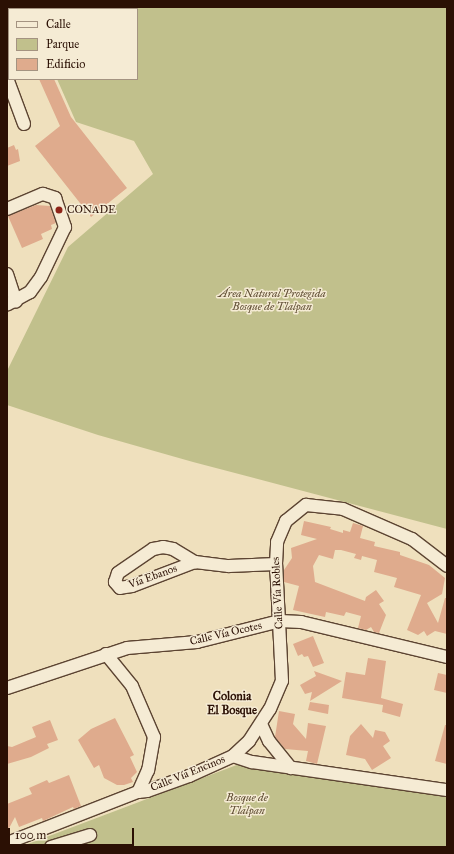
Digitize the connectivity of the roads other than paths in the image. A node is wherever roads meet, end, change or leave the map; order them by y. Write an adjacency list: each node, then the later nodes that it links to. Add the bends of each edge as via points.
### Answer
1 (7, 78): 2 (street)
2 (24, 124)
3 (7, 209): 6 (street, via 43,194 55,198 65,227 41,277 30,292)
4 (7, 274): 5 (street)
5 (10, 289): 6 (street)
6 (11, 304)
7 (195, 562): 7 (street, Vía Ebanos, via 174,549 153,549 118,573 115,582 120,588 132,586); 8 (street, Vía Ebanos, via 229,566)
8 (276, 564): 9 (street, Calle Vía Robles, via 277,542 286,521 306,506 343,509 412,538); 10 (street, Calle Vía Robles)
9 (447, 566)
10 (280, 621): 11 (street, Calle Vía Ocotes, via 197,642 127,648); 12 (street, Calle Vía Ocotes, via 301,622); 14 (street, Calle Vía Robles, via 282,681)
11 (106, 654): 13 (street, Calle Vía Ocotes); 18 (street, via 132,686 154,737 148,770)
12 (447, 657)
13 (7, 688)
14 (261, 724): 15 (street, Calle Vía Robles, via 249,741); 16 (street, via 269,741)
15 (233, 756): 16 (street, Calle Vía Encinos); 18 (street, Calle Vía Encinos, via 189,776)
16 (292, 768): 17 (street, Calle Vía Encinos)
17 (445, 788)
18 (138, 792): 20 (street, Calle Vía Encinos)
19 (77, 839): 21 (street)
20 (7, 843)
21 (51, 847)

